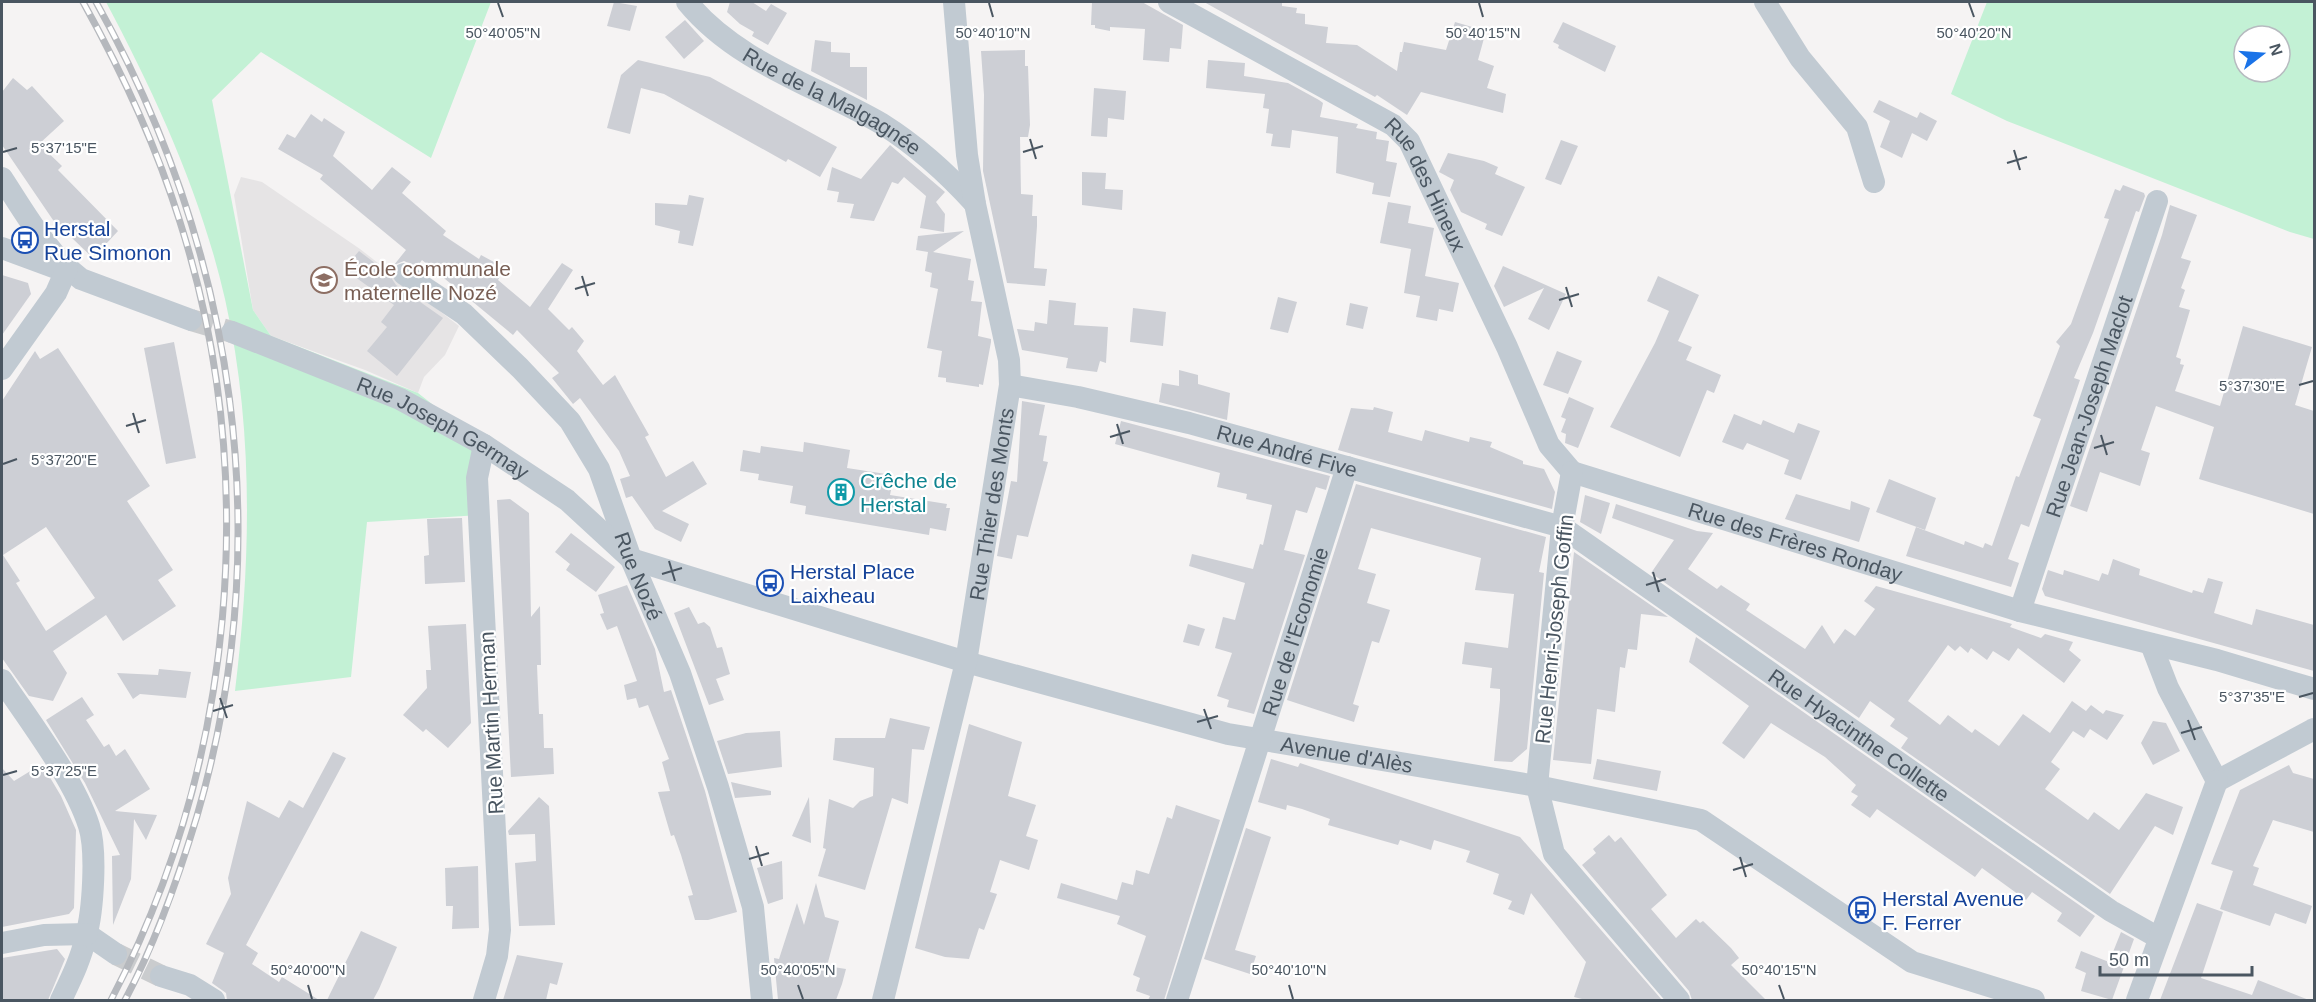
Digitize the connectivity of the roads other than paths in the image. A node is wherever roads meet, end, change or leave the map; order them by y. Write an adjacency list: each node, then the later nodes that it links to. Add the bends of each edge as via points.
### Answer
1 (687, 2): 8 (street, Rue de la Malgagnée, via 721,37 749,55 905,139)
2 (954, 2): 8 (street, Rue Thier des Monts)
3 (1169, 2): 18 (street, Rue des Hineux, via 1384,120 1409,141 1507,347 1549,446)
4 (1765, 2): 6 (street, via 1800,58 1857,127)
5 (2, 178): 10 (street)
6 (1874, 182)
7 (2157, 201): 21 (street, Rue Jean-Joseph Maclot)
8 (975, 204): 15 (street, Rue Thier des Monts, via 1010,360)
9 (2, 248): 10 (street, via 56,268)
10 (67, 268): 12 (street, via 81,279); 14 (street, via 56,292)
11 (404, 274): 20 (street, Rue Nozé, via 464,314 570,421 599,469)
12 (191, 320)
13 (232, 332): 16 (street, Rue Joseph Germay, via 400,399)
14 (2, 369)
15 (1010, 385): 17 (street, Rue André Five, via 1189,423); 23 (street, Rue Thier des Monts)
16 (484, 445): 20 (street, Rue Joseph Germay, via 567,500); 39 (street, Rue Martin Herman, via 477,478 500,930)
17 (1347, 467): 19 (street, Rue André Five); 28 (street, Rue de l'Economie)
18 (1572, 472): 19 (street, Rue Henri-Joseph Goffin); 21 (street, Rue des Frères Ronday)
19 (1562, 527): 31 (street, Rue Henri-Joseph Goffin); 33 (street, Rue Hyacinthe Collette, via 2111,911)
20 (631, 559): 23 (street, Avenue d'Alès); 40 (street, Rue Nozé, via 680,674 718,787 753,908)
21 (2020, 610): 22 (street, Rue des Frères Ronday)
22 (2151, 644): 25 (street, Rue des Frères Ronday); 30 (street, via 2168,688)
23 (966, 662): 28 (street, Avenue d'Alès); 41 (street, Rue Thier des Monts)
24 (2, 680): 32 (street, via 76,797 89,827 93,856)
25 (2314, 689)
26 (2314, 729): 27 (street)
27 (2294, 740): 29 (street); 30 (street)
28 (1259, 741): 31 (street, Avenue d'Alès); 42 (street, Rue de l'Economie)
29 (2314, 748)
30 (2217, 781): 33 (street)
31 (1537, 786): 43 (street, Rue Henri-Joseph Goffin, via 1554,854); 44 (street, Avenue d'Alès, via 1701,820 1912,962)
32 (87, 934): 34 (street, via 44,935); 35 (street); 37 (street)
33 (2159, 938): 45 (street)
34 (2, 943)
35 (116, 954)
36 (161, 976): 38 (street, via 190,985)
37 (61, 1000)
38 (214, 1000)
39 (484, 1000)
40 (762, 1000)
41 (883, 1000)
42 (1177, 1000)
43 (1679, 1000)
44 (2034, 1000)
45 (2137, 1000)

